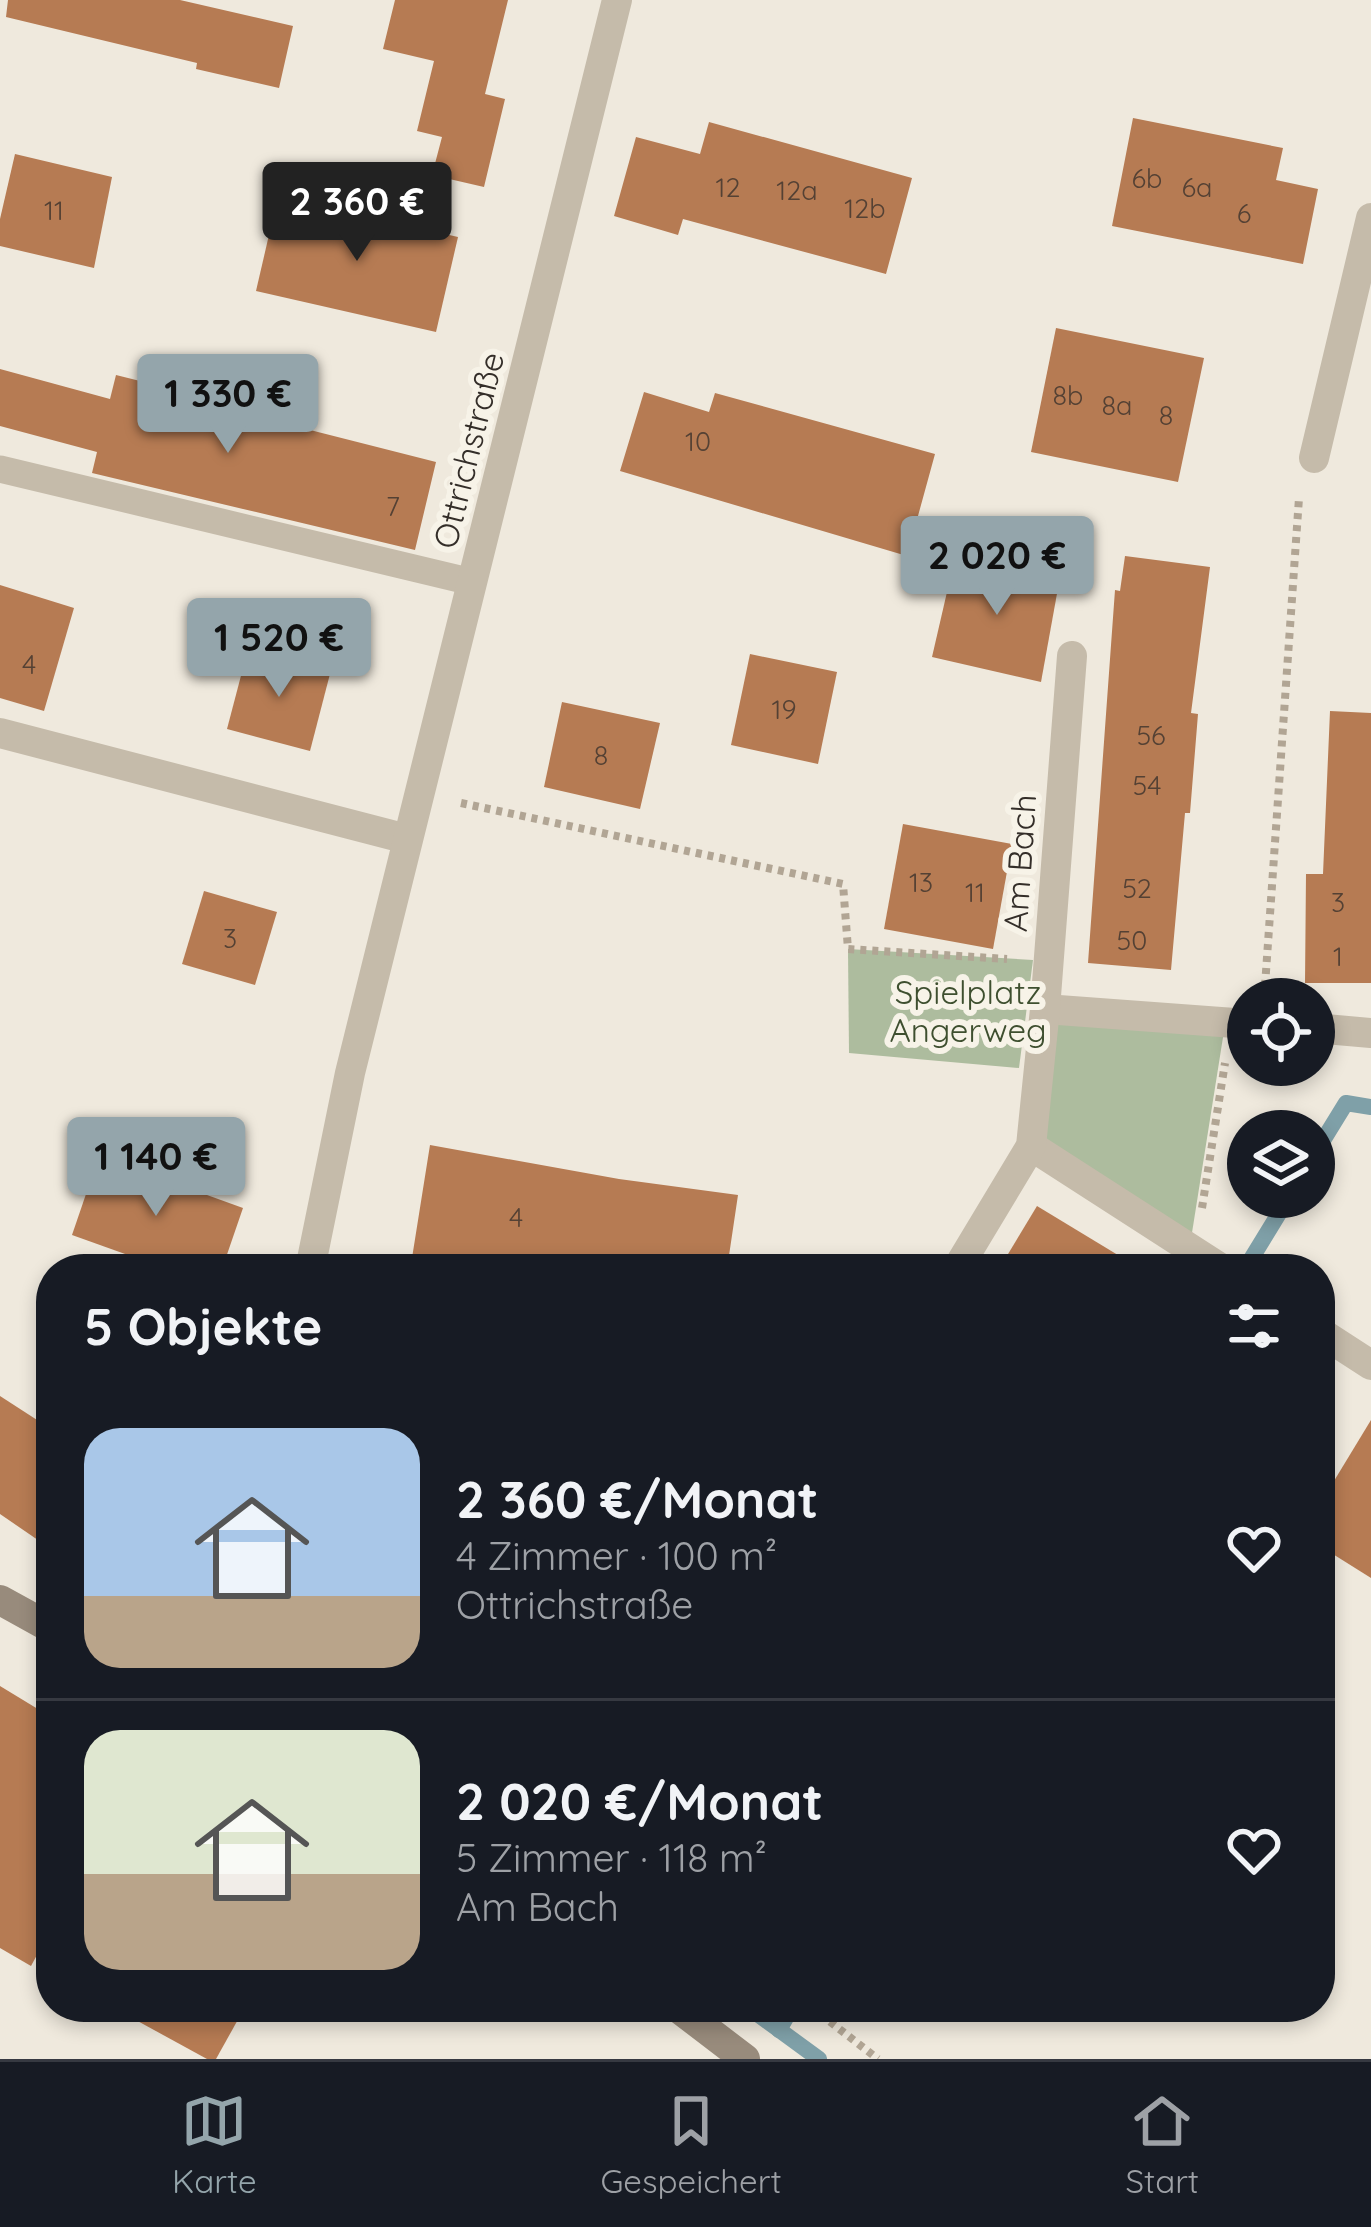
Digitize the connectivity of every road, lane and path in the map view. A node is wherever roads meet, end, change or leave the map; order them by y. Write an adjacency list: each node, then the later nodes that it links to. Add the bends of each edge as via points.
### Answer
1 (617, 0): 5 (street, Ottrichstraße)
2 (1371, 218): 3 (street)
3 (1314, 458): 11 (path, via 1300,481)
4 (0, 470): 5 (lane)
5 (472, 582): 8 (street, Ottrichstraße)
6 (1072, 656): 10 (street, Am Bach)
7 (0, 733): 9 (street)
8 (420, 790): 9 (street, Ottrichstraße); 10 (path, via 843,884 848,949 1033,960)
9 (407, 839): 18 (street, Ottrichstraße)
10 (1048, 970): 12 (street, Am Bach)
11 (1265, 978)
12 (1045, 1009): 13 (street); 17 (street, Am Bach)
13 (1227, 1024)
14 (1335, 1030): 15 (street)
15 (1371, 1033)
16 (1232, 1086): 21 (path)
17 (1030, 1146): 19 (street, Am Bach); 20 (street)
18 (313, 1254)
19 (967, 1254)
20 (1199, 1254)
21 (1212, 1254)
22 (1335, 1342): 23 (street)
23 (1371, 1365)
24 (0, 1600): 25 (street)
25 (36, 1620)
26 (697, 2022): 28 (street)
27 (830, 2022): 29 (path)
28 (745, 2059)
29 (878, 2059)

